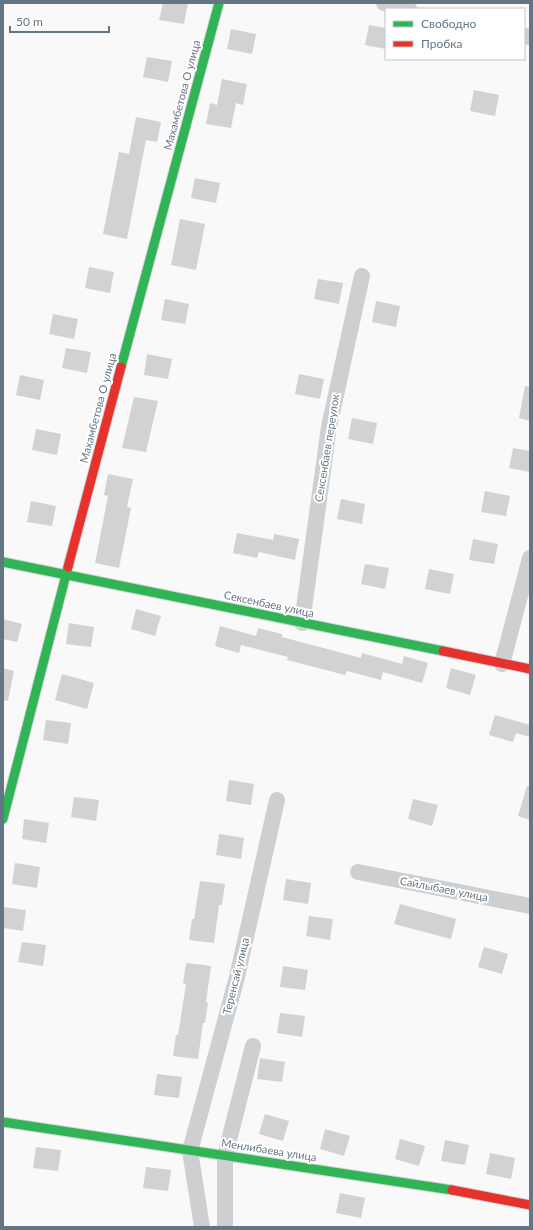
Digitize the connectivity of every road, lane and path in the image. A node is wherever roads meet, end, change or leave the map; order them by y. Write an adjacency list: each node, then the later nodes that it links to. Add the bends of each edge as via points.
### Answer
1 (219, 3): 7 (street, Махамбетова О улица)
2 (384, 3): 3 (street)
3 (405, 8)
4 (362, 276): 8 (street, Сексенбаев переулок, via 329,427)
5 (530, 558): 9 (street)
6 (3, 562): 7 (street, Сексенбаев улица)
7 (66, 574): 8 (street, Сексенбаев улица); 12 (street, Махамбетова О улица)
8 (302, 622): 9 (street, Сексенбаев улица)
9 (502, 664): 10 (street, Сексенбаев улица)
10 (530, 669)
11 (277, 800): 17 (street, Теренсай улица, via 236,977)
12 (3, 819)
13 (358, 872): 14 (street, Сайлыбаев улица)
14 (530, 906)
15 (253, 1046): 18 (street)
16 (3, 1122): 17 (street, Менлибаева улица)
17 (190, 1150): 18 (street, Менлибаева улица); 20 (street)
18 (225, 1156): 19 (street, Менлибаева улица, via 434,1187); 21 (street)
19 (530, 1205)
20 (202, 1227)
21 (225, 1227)

